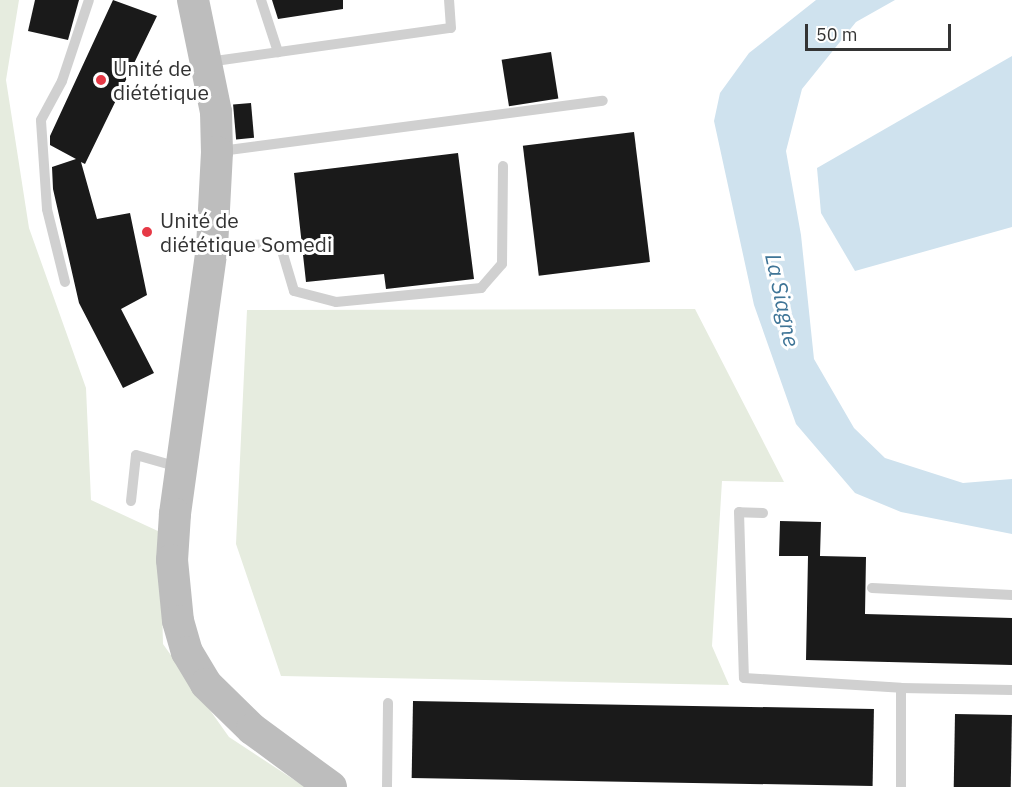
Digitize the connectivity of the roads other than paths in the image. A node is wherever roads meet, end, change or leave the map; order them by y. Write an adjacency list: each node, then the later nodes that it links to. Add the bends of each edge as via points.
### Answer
1 (89, 0): 11 (lane, via 62,81 41,120 47,209)
2 (193, 0): 6 (main road)
3 (261, 0): 5 (lane)
4 (450, 0): 5 (lane, via 451,28)
5 (278, 52): 6 (lane)
6 (206, 62): 8 (main road)
7 (603, 101): 8 (lane)
8 (217, 152): 10 (main road)
9 (503, 166): 10 (lane, via 502,264 481,288 336,302 294,291 280,244)
10 (212, 247): 12 (main road)
11 (65, 282)
12 (182, 468): 13 (lane, via 136,455); 20 (main road, via 172,560 188,652 206,684 252,729)
13 (131, 501)
14 (763, 513): 17 (lane, via 739,512 744,678)
15 (872, 588): 16 (lane)
16 (1012, 595)
17 (901, 688): 18 (lane); 22 (lane)
18 (1012, 690)
19 (388, 703): 21 (lane)
20 (331, 787)
21 (387, 787)
22 (901, 787)

